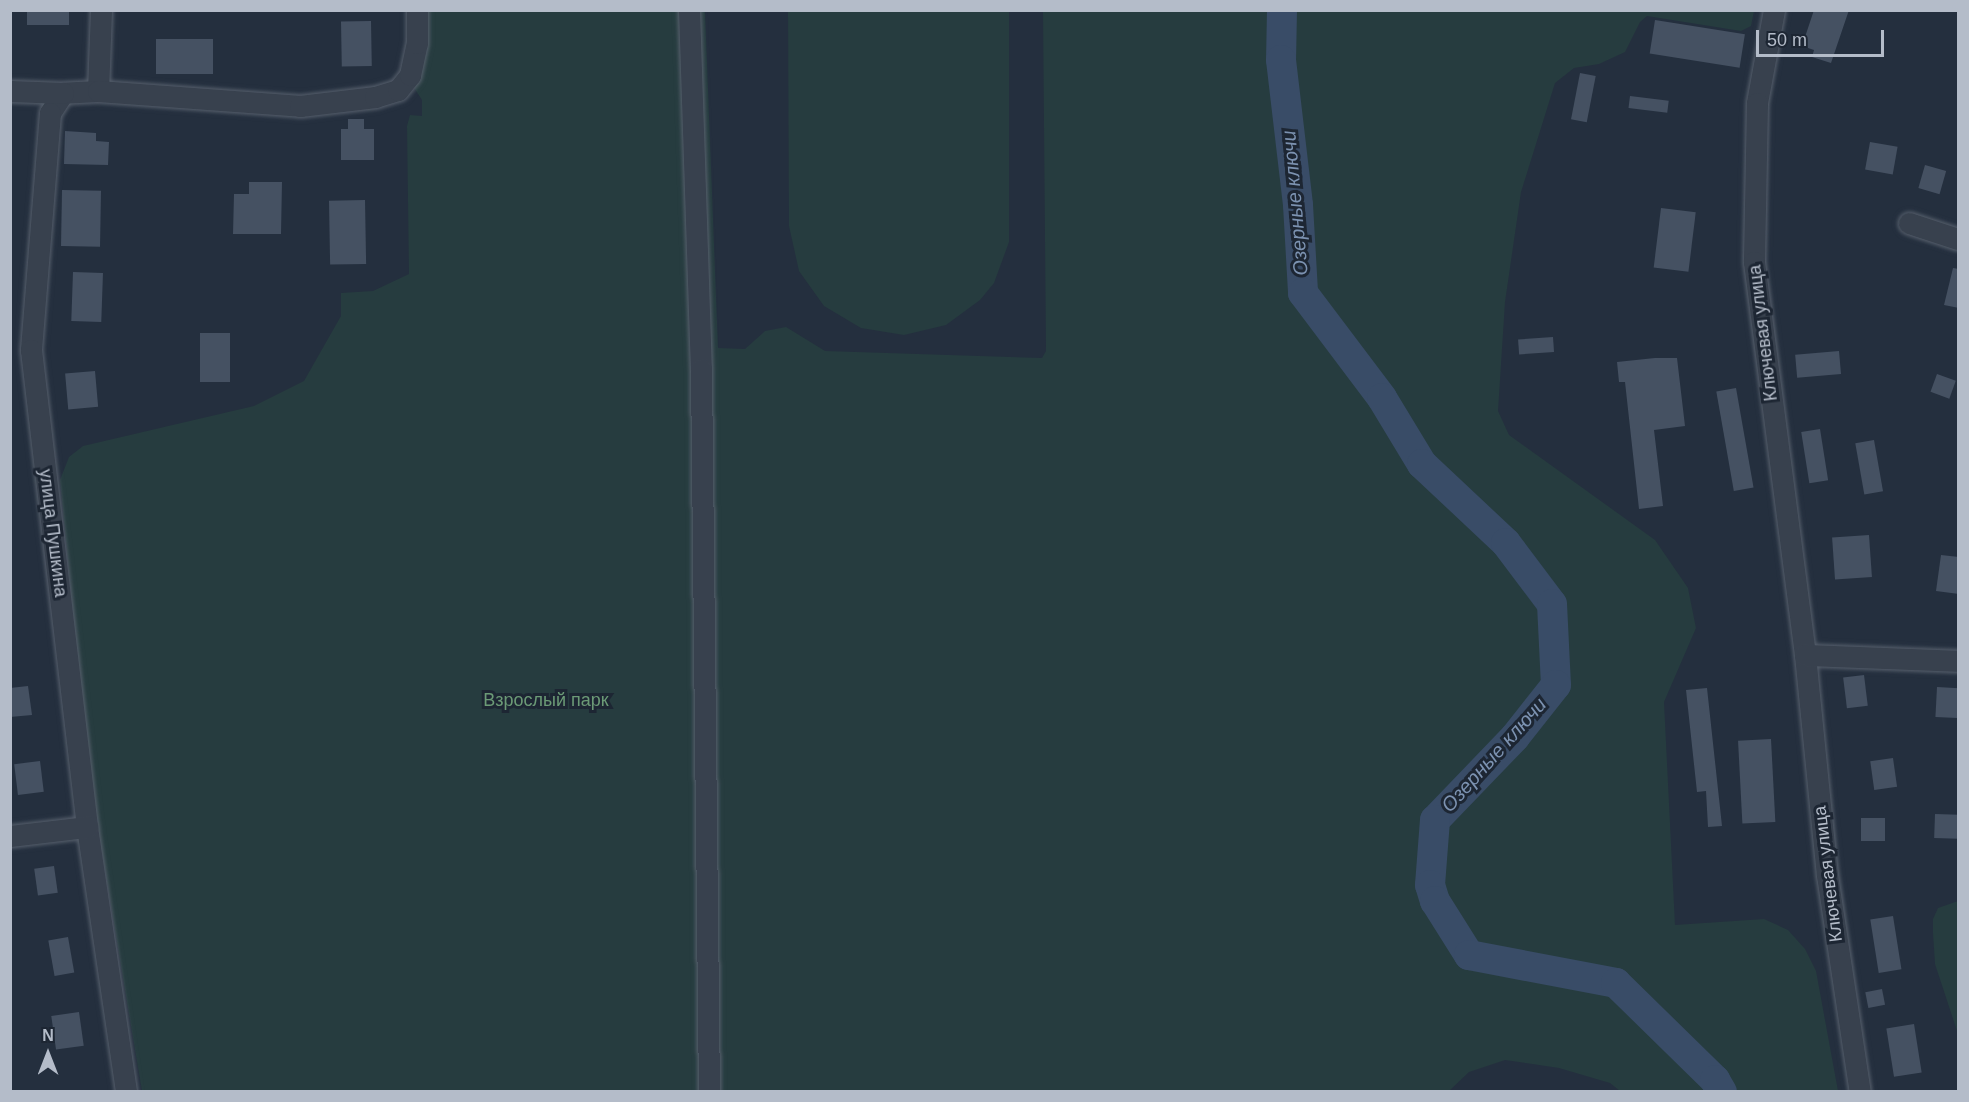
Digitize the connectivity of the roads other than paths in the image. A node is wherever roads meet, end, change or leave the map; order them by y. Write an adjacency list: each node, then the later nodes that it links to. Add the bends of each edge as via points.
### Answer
1 (101, 10): 6 (street)
2 (417, 10): 6 (street, via 417,43 410,75 398,90 375,97 300,106)
3 (689, 10): 15 (street, via 701,369)
4 (1773, 10): 10 (street, Ключевая улица, via 1757,103 1754,262)
5 (10, 91): 7 (street)
6 (98, 91): 7 (street)
7 (63, 93): 12 (street, улица Пушкина, via 48,123 31,350)
8 (1909, 223): 9 (street)
9 (1959, 239)
10 (1805, 655): 11 (street); 16 (street, Ключевая улица, via 1827,875)
11 (1959, 660)
12 (87, 827): 13 (street); 14 (street, улица Пушкина)
13 (10, 836)
14 (126, 1092)
15 (709, 1092)
16 (1860, 1092)

